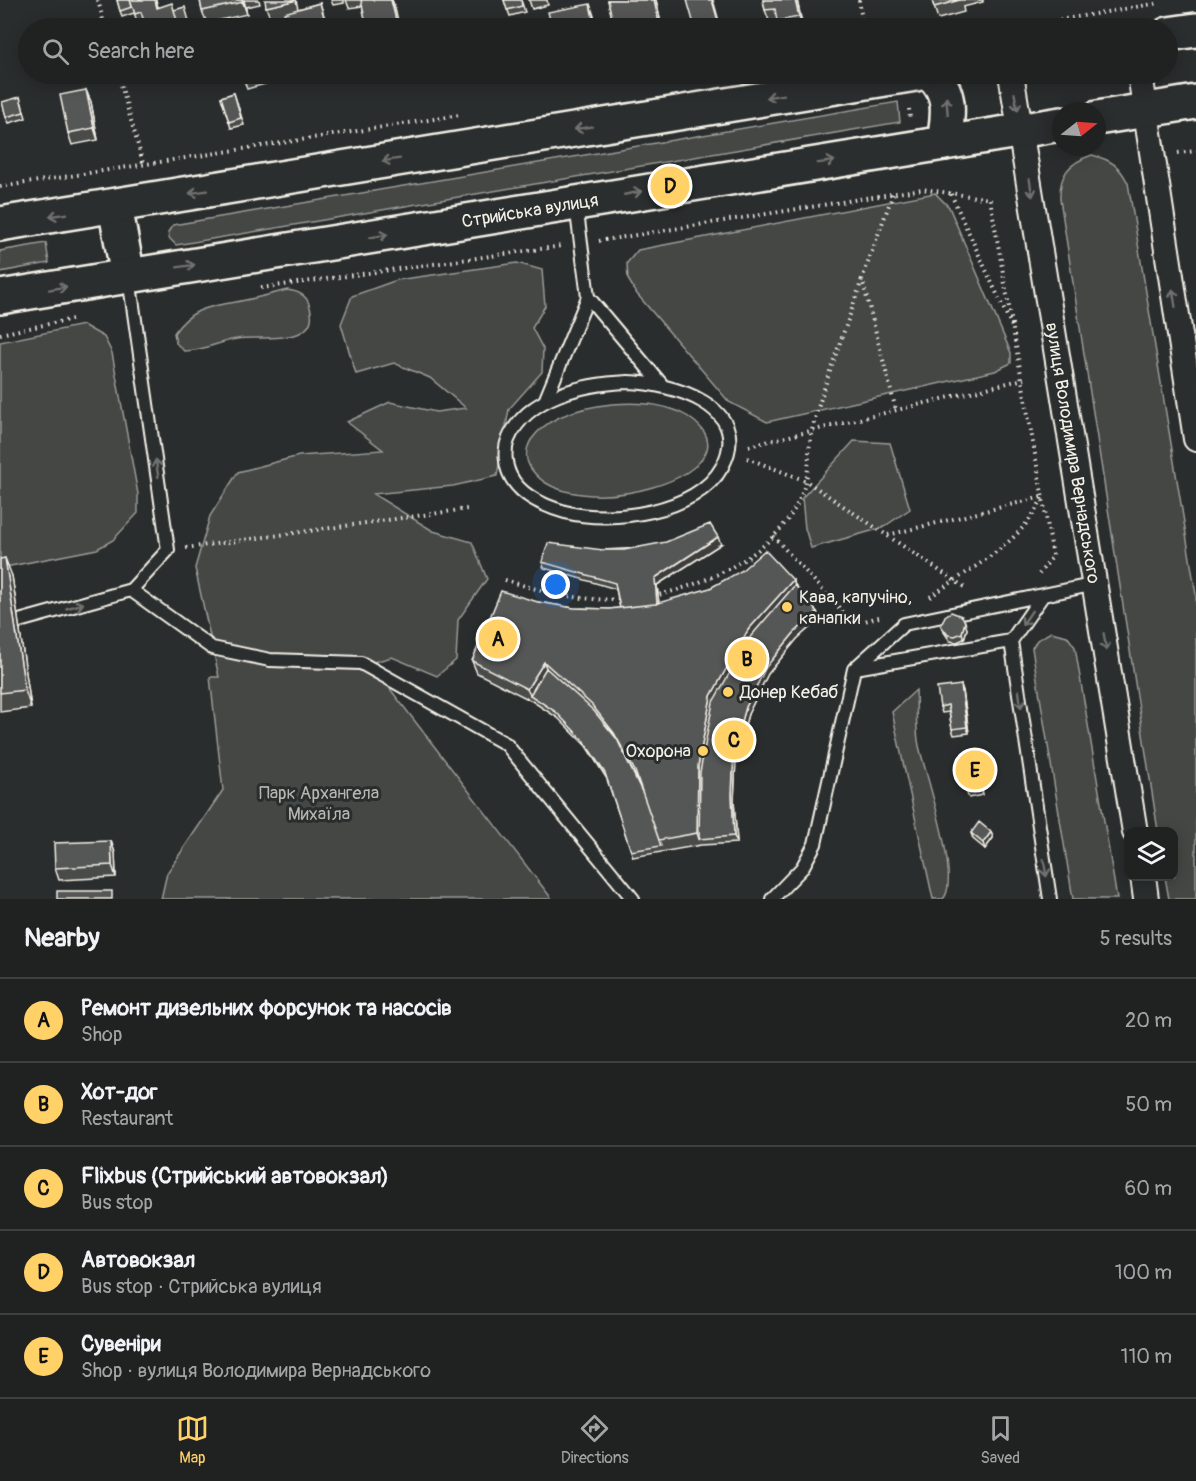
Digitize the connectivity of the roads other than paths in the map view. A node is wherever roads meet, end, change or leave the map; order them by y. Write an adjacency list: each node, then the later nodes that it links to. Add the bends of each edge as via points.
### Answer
1 (1196, 30): 2 (main road)
2 (1178, 32)
3 (855, 84): 14 (main road, one-way to 14)
4 (941, 84): 12 (main road, one-way to 4, via 948,101)
5 (1013, 84): 11 (street, вулиця Володимира Вернадського, one-way to 11)
6 (1142, 84): 8 (street)
7 (1196, 102): 8 (main road)
8 (1146, 110): 9 (main road); 21 (street, one-way to 8)
9 (1106, 117)
10 (1052, 125): 11 (main road, Стрийська вулиця)
11 (1021, 130): 12 (main road, Стрийська вулиця); 22 (street, вулиця Володимира Вернадського, one-way to 22)
12 (944, 143): 13 (main road, Стрийська вулиця, one-way to 12)
13 (575, 204): 16 (main road, Стрийська вулиця, one-way to 13); 18 (lane)
14 (116, 206): 15 (main road, one-way to 15); 16 (main road)
15 (0, 224)
16 (128, 276): 17 (main road, Стрийська вулиця, one-way to 16); 23 (lane, one-way to 16, via 168,550)
17 (0, 297)
18 (588, 297): 19 (lane); 20 (lane)
19 (662, 385): 20 (lane, via 610,383 576,389); 20 (lane, via 692,394 716,412 729,438 727,454 722,468 701,489 674,504 632,514 571,513 541,504 517,487 505,459 506,444 521,419)
20 (545, 401)
21 (1196, 439)
22 (1096, 584): 24 (lane); 28 (street, вулиця Володимира Вернадського, one-way to 28)
23 (131, 590): 25 (lane, one-way to 23); 30 (lane, via 212,648 270,660 361,663 506,744)
24 (1043, 595): 26 (lane, one-way to 26); 27 (lane, via 904,624)
25 (19, 621)
26 (1011, 641): 27 (lane); 32 (lane, one-way to 32)
27 (854, 669): 31 (lane, via 815,844 802,868)
28 (1134, 827)
29 (1144, 881): 33 (street)
30 (633, 899)
31 (772, 899)
32 (1050, 899)
33 (1146, 899)

